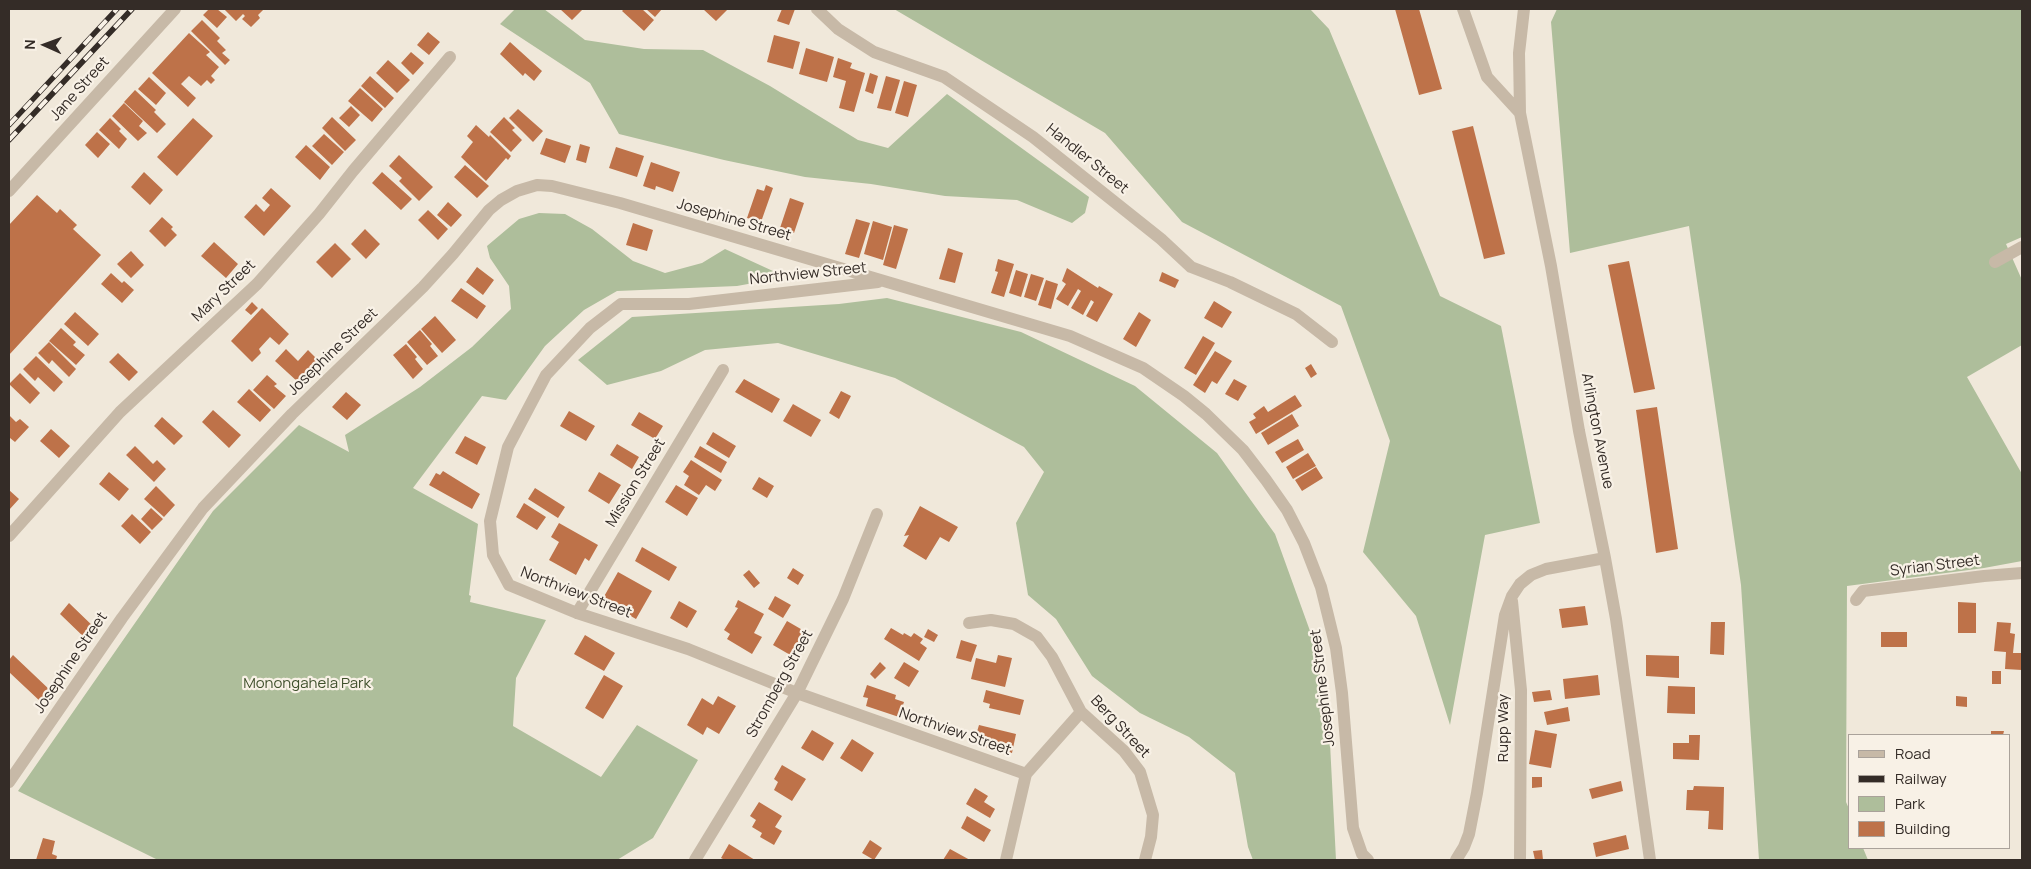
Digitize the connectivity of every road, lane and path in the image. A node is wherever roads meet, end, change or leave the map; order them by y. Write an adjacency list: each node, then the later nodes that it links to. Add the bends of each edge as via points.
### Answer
1 (175, 9): 7 (street, Jane Street)
2 (817, 9): 11 (street, Handler Street, via 838,29 874,52 944,77 1033,137 1161,239 1191,267 1296,314)
3 (1463, 9): 6 (street, via 1487,77)
4 (1524, 9): 6 (street, Arlington Avenue, via 1519,53)
5 (450, 57): 14 (street, Mary Street, via 320,214 257,284 120,412)
6 (1520, 113): 15 (street, Arlington Avenue)
7 (9, 191)
8 (2022, 247): 9 (street)
9 (1995, 262)
10 (884, 282): 19 (street, Northview Street, via 689,304 621,304 590,328 546,375 508,447 490,521 493,555 509,585); 24 (street, Josephine Street, via 566,189 537,185 508,195 489,210 423,287 292,414 203,508 122,618); 28 (street, Josephine Street, via 1070,336 1120,357 1143,368 1184,396 1242,450 1286,510 1304,543 1321,587 1336,648 1342,693 1353,828 1362,854)
11 (1332, 342)
12 (723, 370): 19 (street, Mission Street)
13 (877, 514): 21 (street, Stromberg Street, via 843,599)
14 (9, 536)
15 (1605, 558): 17 (street, via 1531,575); 31 (street, Arlington Avenue)
16 (2022, 573): 18 (street, Syrian Street, via 1863,591)
17 (1512, 596): 29 (street, via 1505,616 1477,793 1464,847); 30 (street, Rupp Way, via 1520,690)
18 (1856, 600)
19 (577, 613): 21 (street, Northview Street, via 688,649)
20 (969, 623): 22 (street, Berg Street, via 991,620 1014,624 1037,638 1052,657)
21 (797, 694): 23 (street, Northview Street); 25 (street, Stromberg Street)
22 (1081, 712): 23 (street); 27 (street, Berg Street, via 1124,751 1140,772 1153,815)
23 (1026, 774): 26 (street)
24 (9, 782)
25 (695, 860)
26 (1006, 860)
27 (1145, 860)
28 (1368, 860)
29 (1456, 860)
30 (1520, 860)
31 (1650, 860)

